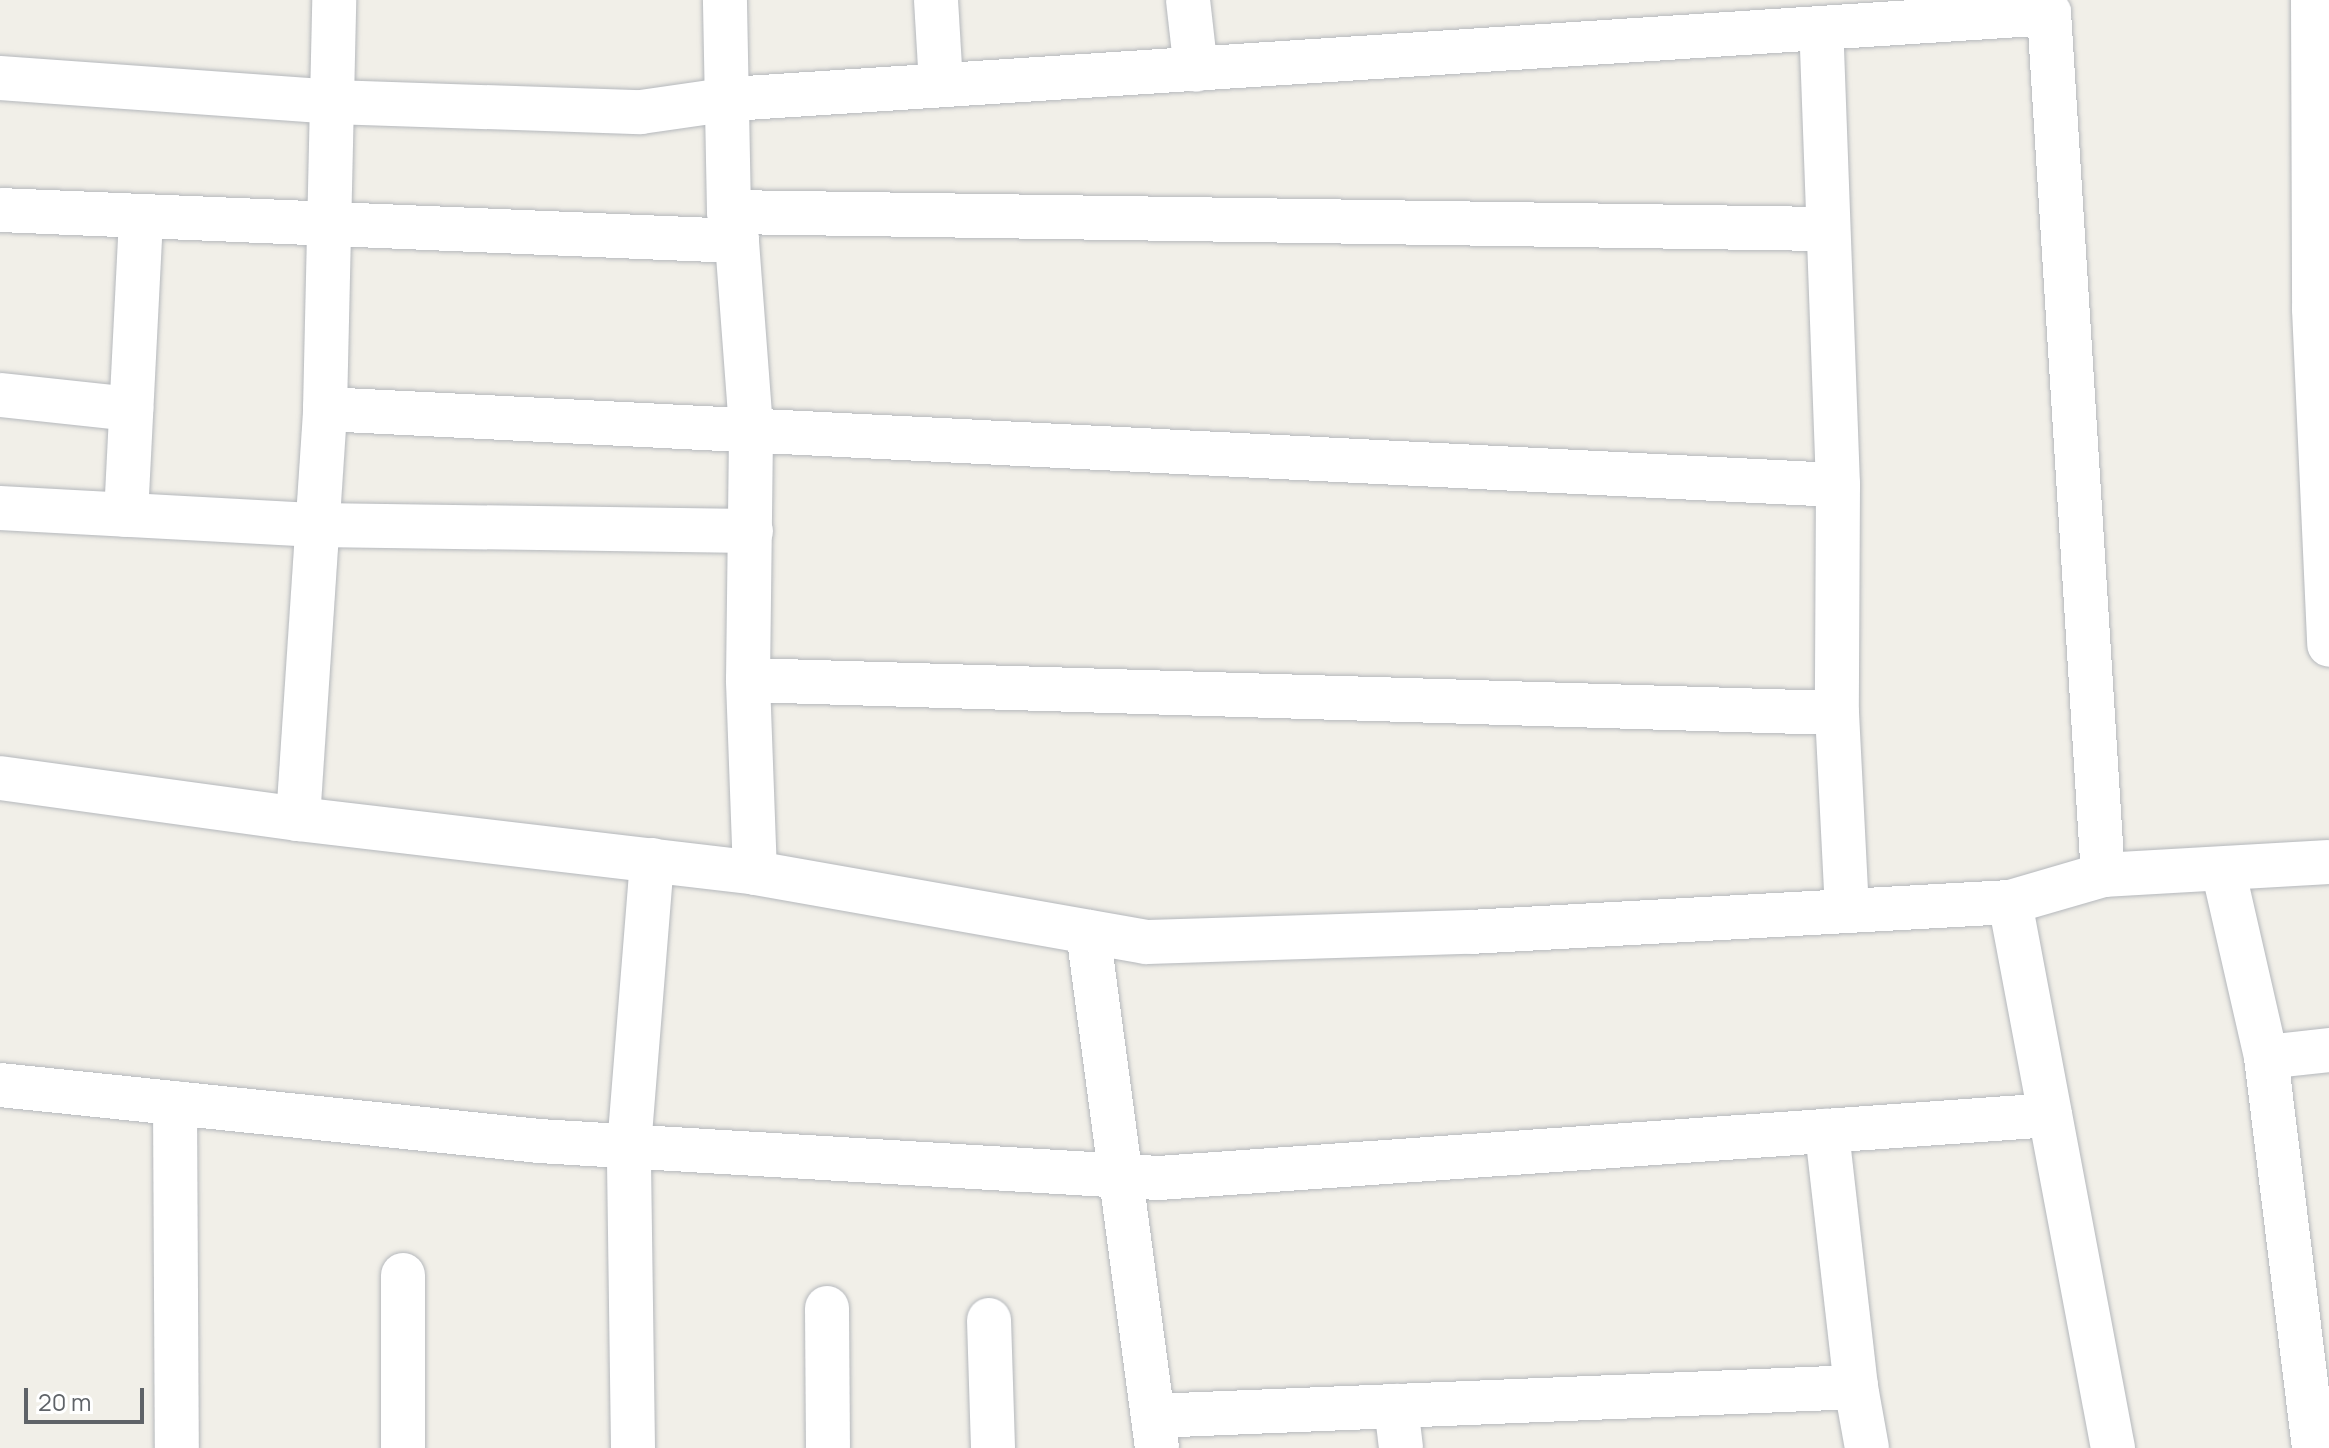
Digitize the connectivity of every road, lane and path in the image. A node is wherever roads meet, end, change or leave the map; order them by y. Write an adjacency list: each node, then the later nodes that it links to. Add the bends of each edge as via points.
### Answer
1 (334, 0): 12 (street)
2 (725, 0): 11 (street)
3 (936, 0): 10 (street)
4 (1188, 0): 8 (street)
5 (2313, 0): 27 (street, via 2314,309)
6 (2058, 4): 7 (street); 36 (street)
7 (1821, 29): 8 (street); 17 (street)
8 (1196, 70): 10 (street)
9 (0, 78): 12 (street)
10 (941, 85): 11 (street)
11 (731, 99): 12 (street, via 641,112); 15 (street)
12 (332, 102): 16 (street)
13 (0, 210): 14 (street)
14 (141, 218): 16 (street); 19 (street)
15 (733, 226): 16 (street); 17 (street); 21 (street)
16 (327, 227): 20 (street)
17 (1826, 229): 22 (street)
18 (0, 395): 19 (street)
19 (131, 409): 24 (street)
20 (325, 409): 21 (street); 25 (street)
21 (751, 428): 22 (street); 26 (street)
22 (1838, 485): 29 (street)
23 (0, 508): 24 (street)
24 (126, 515): 25 (street)
25 (317, 525): 26 (street); 31 (street)
26 (751, 531): 28 (street)
27 (2329, 645)
28 (748, 680): 29 (street); 35 (street)
29 (1837, 713): 38 (street)
30 (0, 778): 31 (street)
31 (298, 819): 32 (street)
32 (652, 860): 35 (street); 46 (street)
33 (2329, 862): 34 (street)
34 (2223, 869): 36 (street); 41 (street)
35 (755, 873): 39 (street)
36 (2103, 875): 37 (street)
37 (2010, 902): 38 (street); 44 (street)
38 (1847, 911): 39 (street, via 1146,942)
39 (1088, 932): 47 (street)
40 (2329, 1050): 41 (street)
41 (2266, 1057): 49 (street)
42 (0, 1085): 43 (street)
43 (175, 1103): 46 (street); 55 (street)
44 (2050, 1115): 45 (street); 61 (street)
45 (1827, 1131): 47 (street, via 1159,1178); 52 (street)
46 (629, 1147): 47 (street); 57 (street)
47 (1122, 1175): 54 (street)
48 (403, 1275): 56 (street)
49 (2311, 1294): 62 (street)
50 (827, 1308): 58 (street)
51 (989, 1320): 59 (street)
52 (1856, 1387): 53 (street); 60 (street)
53 (1398, 1427): 54 (street)
54 (1155, 1432)
55 (177, 1448)
56 (403, 1448)
57 (633, 1448)
58 (828, 1448)
59 (993, 1448)
60 (1867, 1448)
61 (2113, 1448)
62 (2314, 1448)

